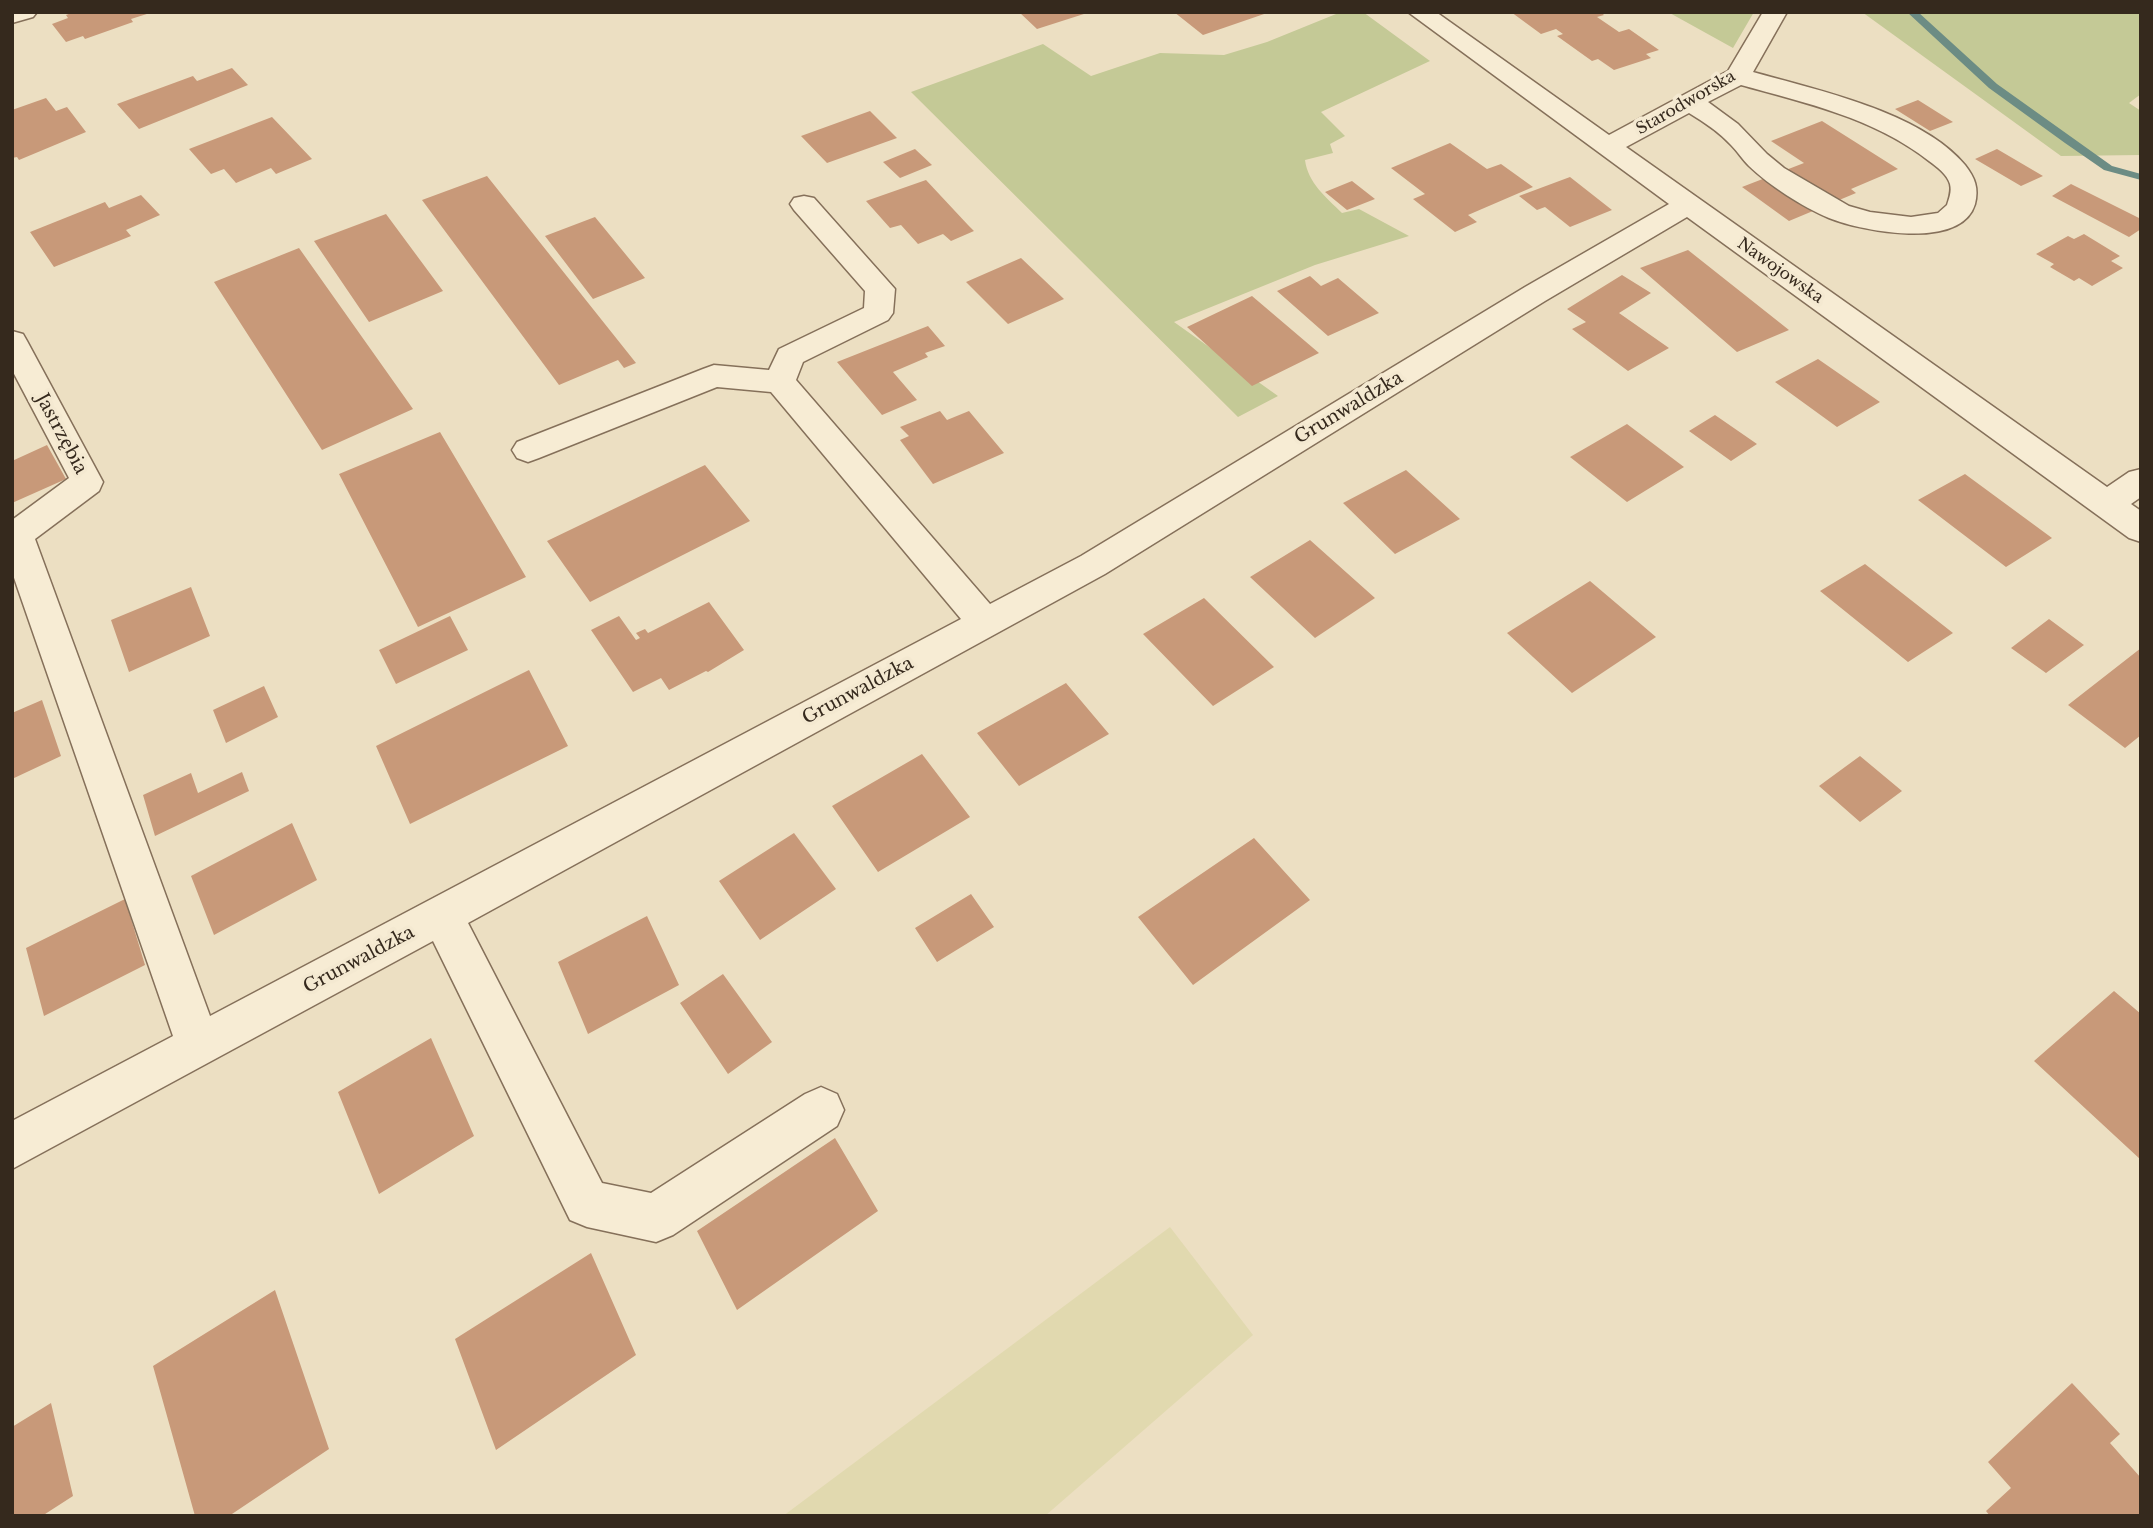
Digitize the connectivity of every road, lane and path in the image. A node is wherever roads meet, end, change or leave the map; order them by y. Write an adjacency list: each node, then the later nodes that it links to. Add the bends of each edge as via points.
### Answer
1 (25, 12): 4 (street)
2 (1420, 12): 7 (street, Nawojowska)
3 (1774, 12): 5 (street, Starodworska)
4 (12, 16)
5 (1738, 76): 6 (street, Starodworska); 6 (street, via 1878,117 1948,163 1965,188 1964,200 1957,211 1927,225 1859,219 1817,200 1759,161 1742,140)
6 (1690, 102): 7 (street, Starodworska)
7 (1607, 147): 9 (street, Nawojowska)
8 (804, 204): 11 (street, via 880,289 878,313 790,356)
9 (1687, 205): 14 (street, Nawojowska); 17 (street, Grunwaldzka, via 1093,565)
10 (12, 341): 16 (street, Jastrzębia, via 87,482)
11 (780, 382): 12 (street, via 714,376); 17 (street)
12 (528, 450)
13 (2141, 481): 14 (street)
14 (2106, 504): 15 (street, Nawojowska)
15 (2141, 529)
16 (15, 538): 19 (street)
17 (985, 623): 18 (street, Grunwaldzka)
18 (442, 915): 19 (street, Grunwaldzka); 20 (street, via 587,1203 656,1218)
19 (199, 1046): 21 (street, Grunwaldzka)
20 (821, 1110)
21 (12, 1146)

